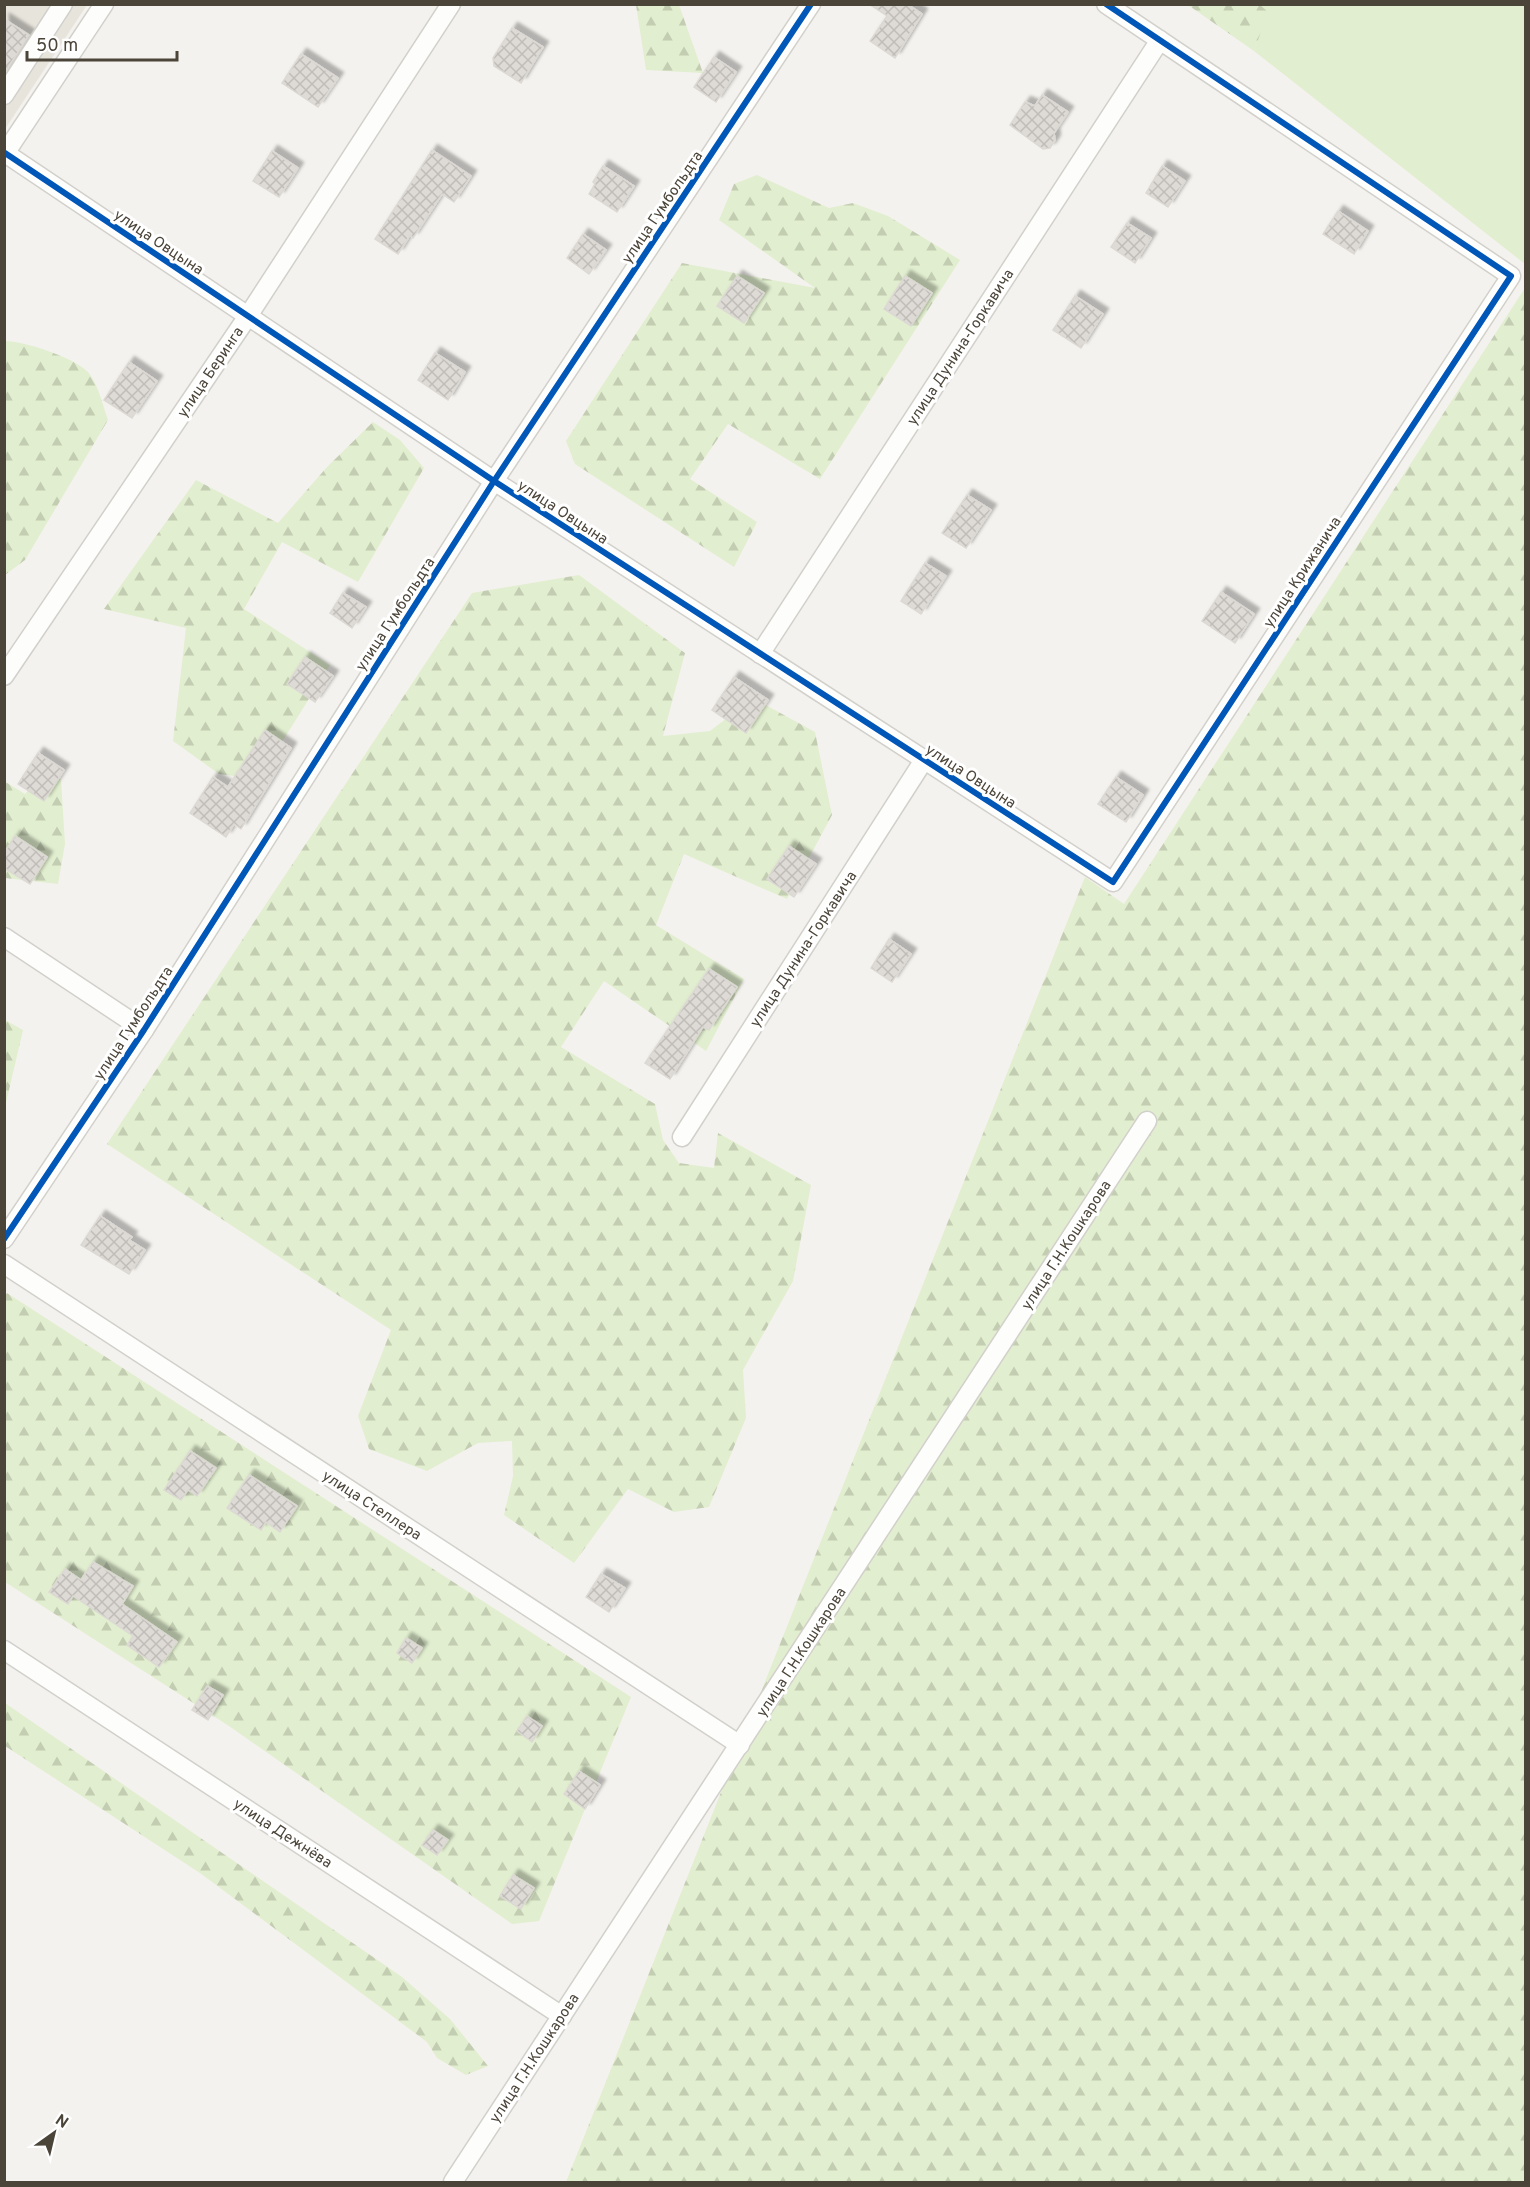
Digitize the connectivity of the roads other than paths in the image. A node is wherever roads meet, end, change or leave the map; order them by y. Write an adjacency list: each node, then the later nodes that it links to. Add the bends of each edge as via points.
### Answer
1 (63, 4): 7 (street)
2 (104, 4): 8 (street)
3 (451, 4): 9 (street, улица Беринга)
4 (811, 4): 10 (street, улица Гумбольдта)
5 (1106, 4): 6 (street)
6 (1160, 40): 11 (street, улица Дунина-Горкавича); 14 (street, улица Крижанича, via 1511,276)
7 (4, 95)
8 (5, 154): 9 (street, улица Овцына)
9 (248, 316): 10 (street, улица Овцына); 12 (street, улица Беринга)
10 (494, 481): 11 (street, улица Овцына); 16 (street, улица Гумбольдта)
11 (760, 654): 13 (street, улица Овцына)
12 (4, 676)
13 (924, 760): 14 (street, улица Овцына); 18 (street, улица Дунина-Горкавича)
14 (1113, 882)
15 (4, 937): 16 (street)
16 (144, 1030): 19 (street, улица Гумбольдта)
17 (1147, 1121): 22 (street, улица Г.Н.Кошкарова)
18 (682, 1137)
19 (4, 1239)
20 (4, 1264): 22 (street, улица Стеллера)
21 (4, 1650): 23 (street, улица Дежнёва)
22 (740, 1745): 23 (street, улица Г.Н.Кошкарова)
23 (562, 2016): 24 (street, улица Г.Н.Кошкарова)
24 (453, 2182)

